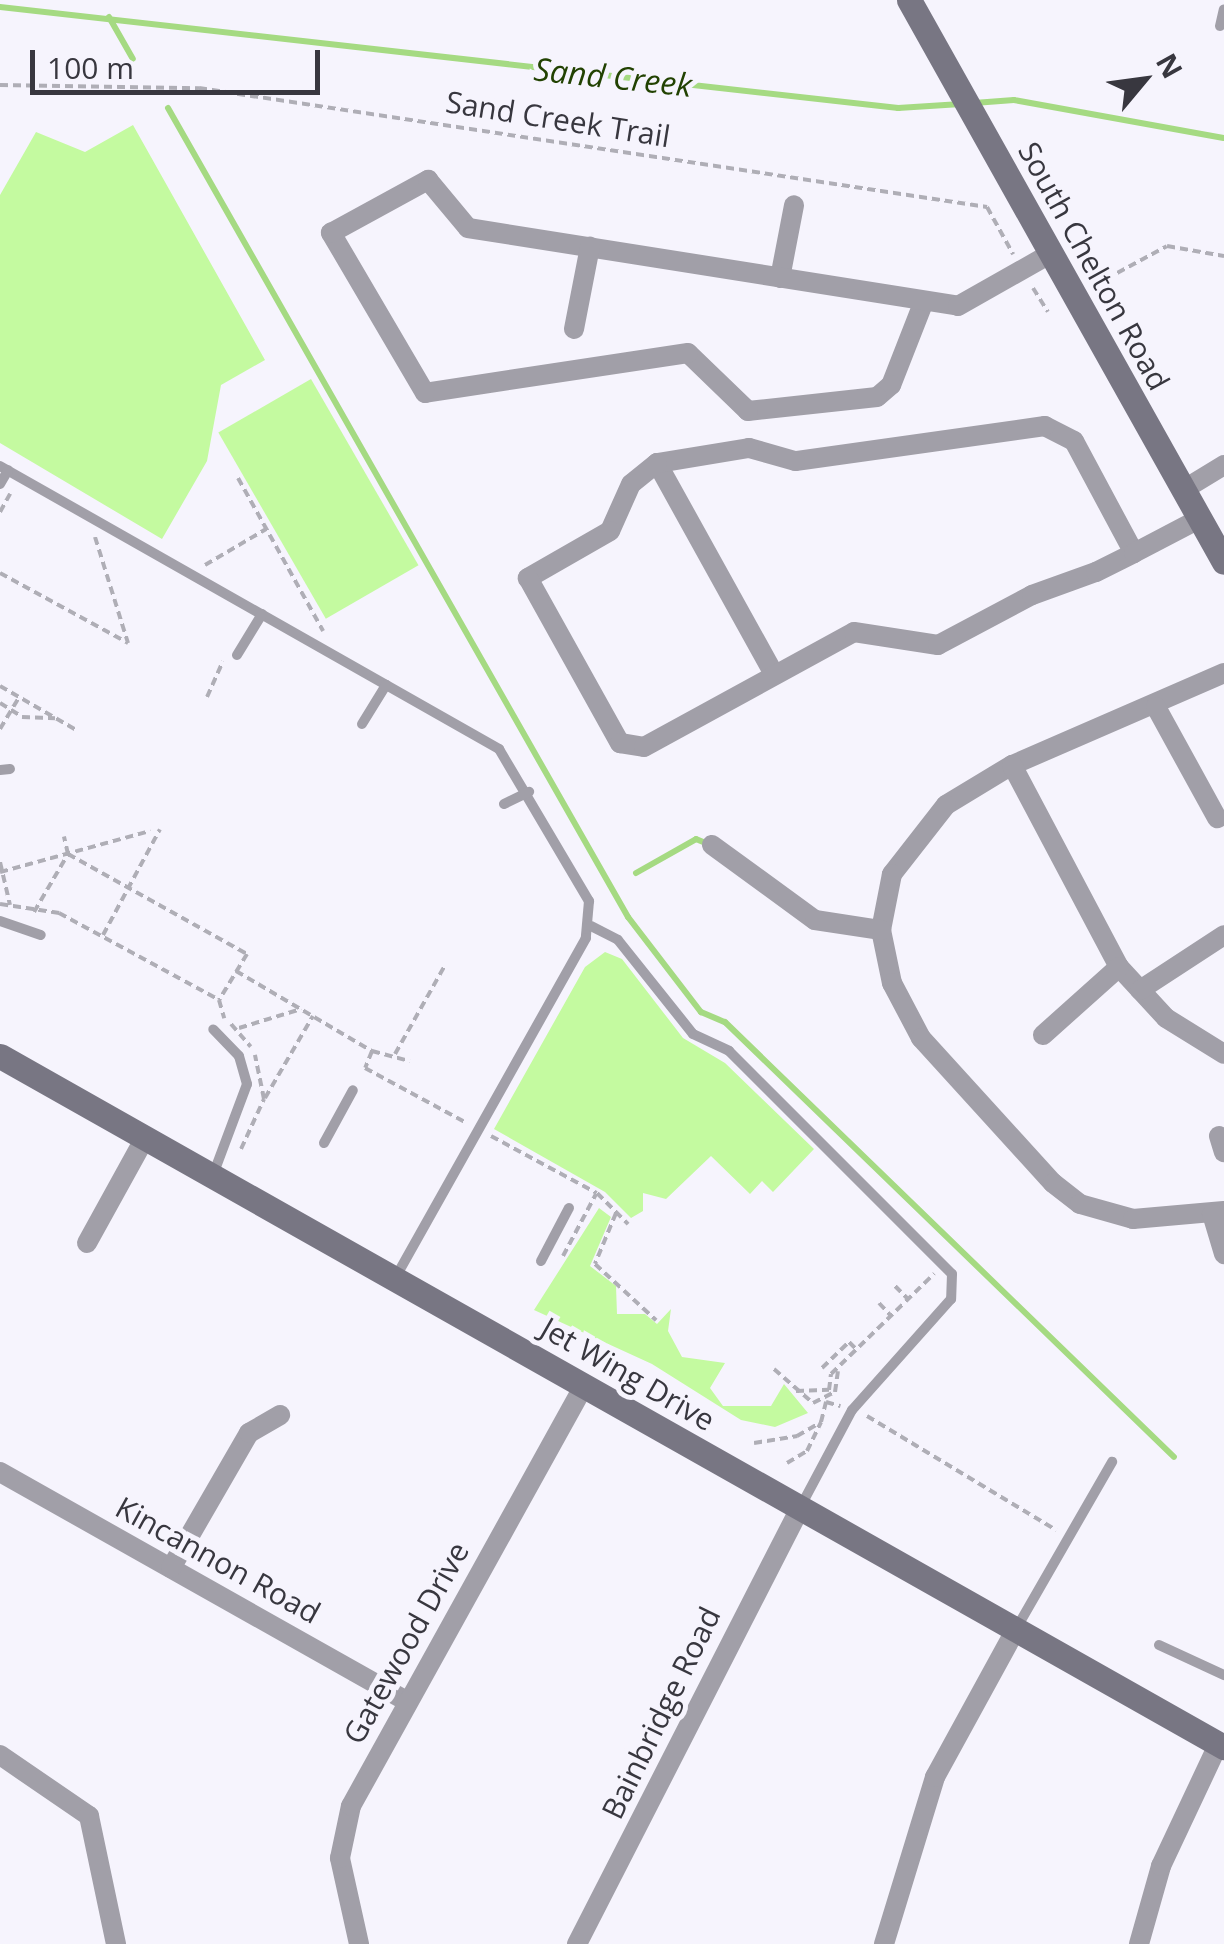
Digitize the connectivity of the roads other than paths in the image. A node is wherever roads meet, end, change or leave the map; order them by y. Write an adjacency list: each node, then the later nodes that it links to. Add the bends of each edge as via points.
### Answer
1 (912, 6): 6 (main road, South Chelton Road)
2 (1224, 9): 3 (lane)
3 (1220, 26)
4 (794, 206): 7 (street)
5 (590, 248): 7 (street); 8 (street, via 468,228 428,180 331,233 425,392 688,353 739,408 759,414 876,397 890,385); 9 (street)
6 (1050, 254): 8 (street, via 958,306); 14 (main road, South Chelton Road)
7 (780, 278): 8 (street)
8 (924, 300)
9 (574, 330)
10 (657, 463): 16 (street, via 748,448 794,461 1056,427 1074,441); 21 (street); 21 (street, via 631,484 610,531 528,578 620,743 644,747)
11 (1224, 466): 14 (street)
12 (4, 468): 13 (lane); 18 (lane)
13 (0, 484)
14 (1183, 490): 15 (main road, South Chelton Road)
15 (1199, 518): 16 (street); 17 (main road, South Chelton Road)
16 (1134, 554): 21 (street, via 938,645 854,632)
17 (1224, 562)
18 (262, 614): 19 (lane); 22 (lane)
19 (238, 655)
20 (1224, 673): 23 (street)
21 (774, 674)
22 (386, 685): 24 (lane); 26 (lane, via 500,749)
23 (1156, 707): 25 (street); 28 (street)
24 (362, 724)
25 (1012, 765): 32 (street, via 925,825 892,874); 35 (street)
26 (529, 792): 27 (lane); 31 (lane, via 590,901)
27 (504, 804)
28 (1218, 818)
29 (712, 845): 32 (street, via 815,920)
30 (0, 921): 33 (lane)
31 (590, 926): 50 (lane); 55 (lane, via 618,940 693,1034 729,1051 944,1264 951,1299 852,1410)
32 (881, 930): 46 (street, via 892,983 921,1038 1053,1182 1080,1204 1133,1220)
33 (42, 935)
34 (1224, 935): 36 (street)
35 (1119, 967): 36 (street); 38 (street)
36 (1140, 990): 39 (street)
37 (214, 1030): 44 (lane, via 233,1045 247,1084)
38 (1042, 1035)
39 (1224, 1054)
40 (0, 1056): 42 (main road, Jet Wing Drive)
41 (353, 1090): 43 (lane)
42 (146, 1138): 44 (main road, Jet Wing Drive); 47 (street)
43 (324, 1144)
44 (212, 1176): 50 (main road, Jet Wing Drive)
45 (569, 1208): 49 (lane)
46 (1218, 1212): 48 (street)
47 (87, 1243)
48 (1224, 1254)
49 (541, 1261)
50 (394, 1279): 51 (main road, Jet Wing Drive)
51 (584, 1386): 55 (main road, Jet Wing Drive); 60 (street, Gatewood Drive)
52 (280, 1415): 56 (street, via 249,1433)
53 (1112, 1462): 57 (lane)
54 (0, 1472): 56 (street, Kincannon Road)
55 (800, 1509): 57 (main road, Jet Wing Drive); 65 (street, Bainbridge Road)
56 (171, 1568): 60 (street, Kincannon Road)
57 (1016, 1629): 61 (main road, Jet Wing Drive); 66 (street, via 934,1777)
58 (1160, 1645): 59 (lane)
59 (1224, 1675)
60 (408, 1701): 64 (street, Gatewood Drive, via 344,1832 342,1886)
61 (1222, 1743): 67 (street, via 1161,1866)
62 (0, 1755): 63 (street, via 89,1816)
63 (116, 1944)
64 (359, 1944)
65 (577, 1944)
66 (884, 1944)
67 (1139, 1944)

